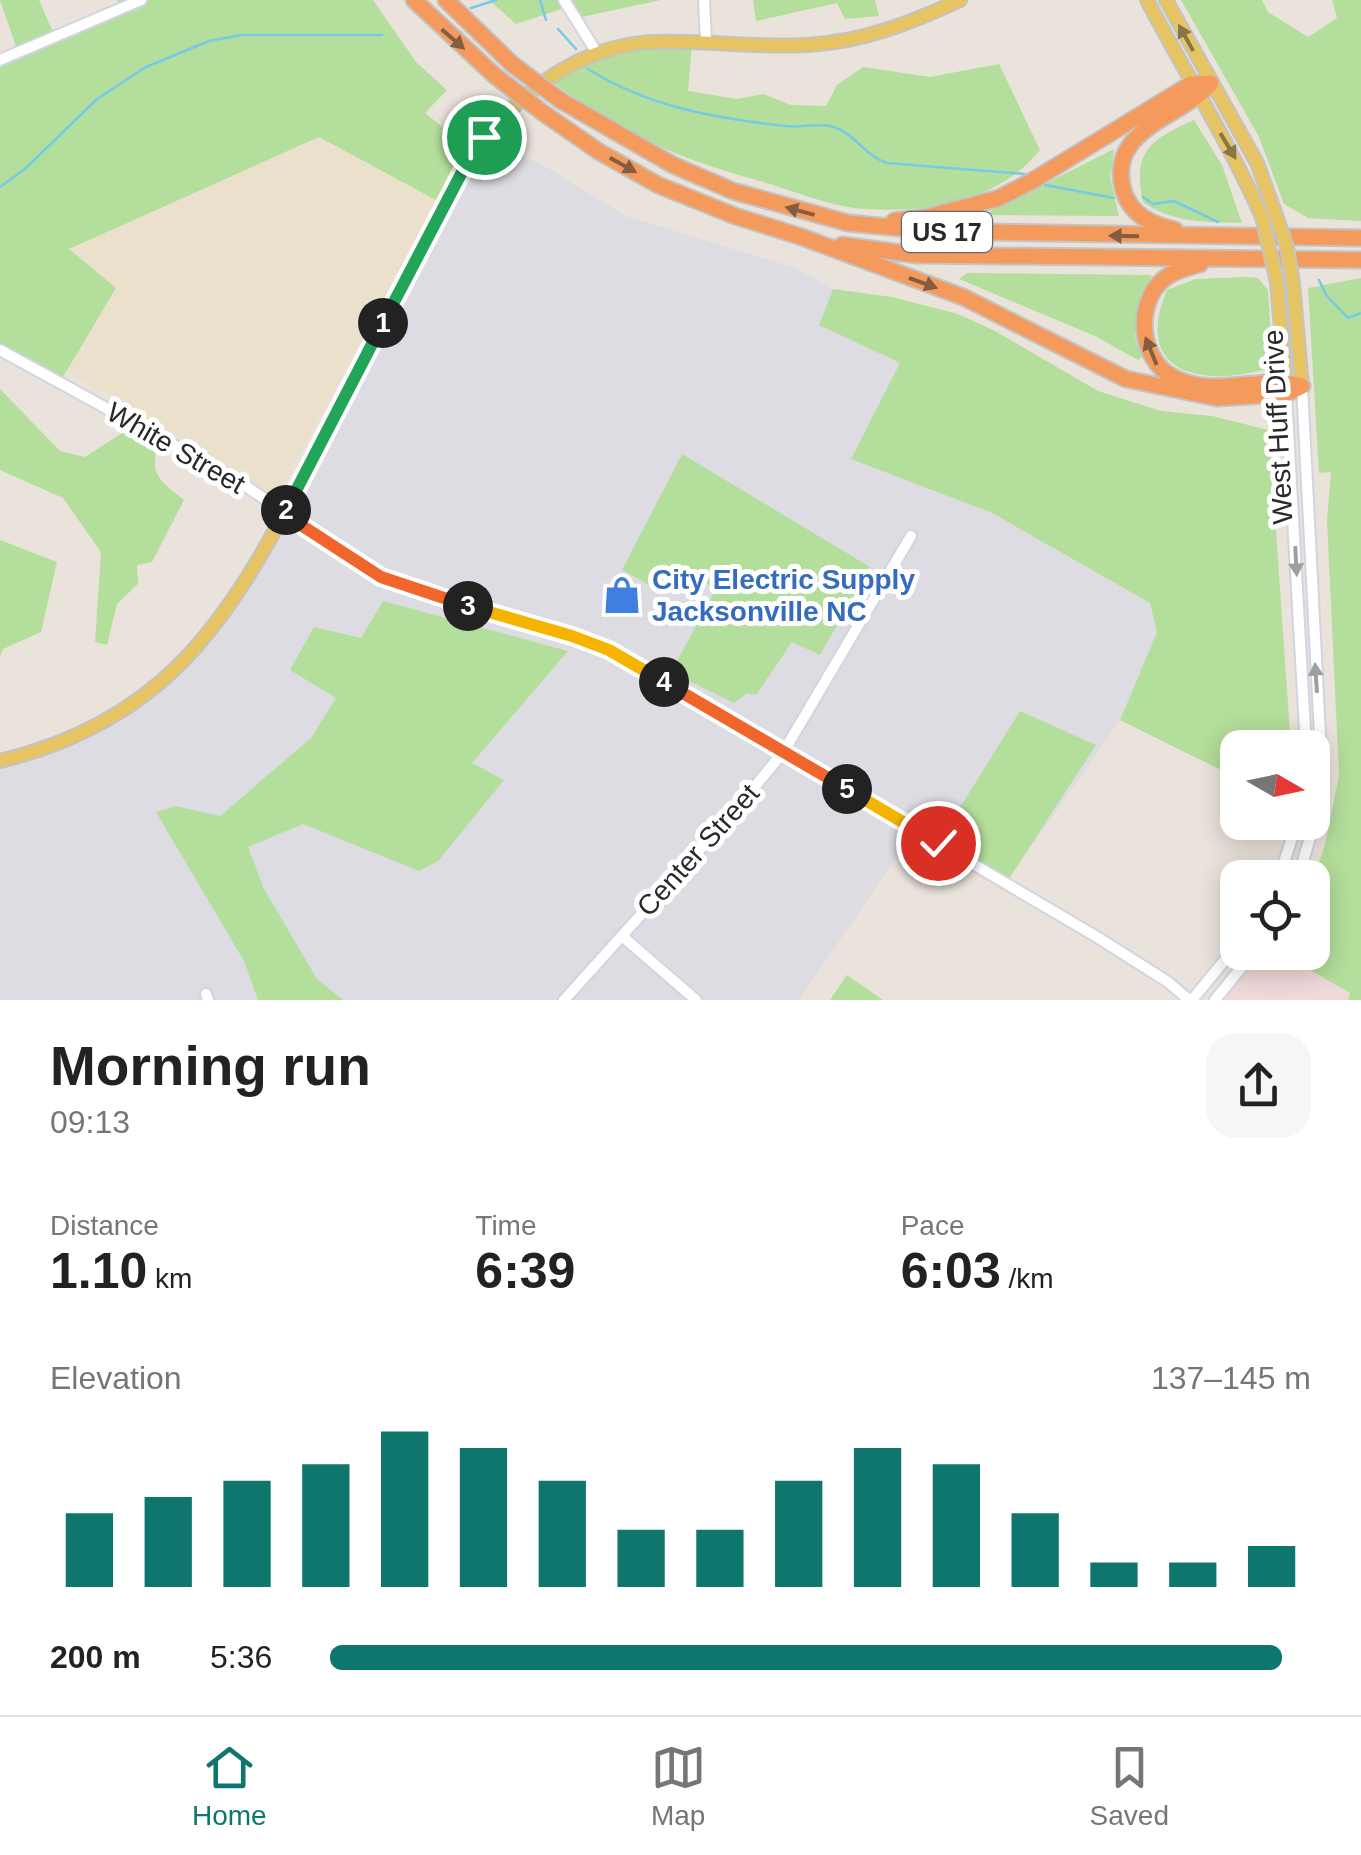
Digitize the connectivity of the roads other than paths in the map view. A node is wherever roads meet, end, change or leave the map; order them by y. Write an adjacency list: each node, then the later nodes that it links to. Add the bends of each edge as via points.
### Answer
1 (141, 0): 11 (street)
2 (414, 0): 15 (highway, US 17, one-way to 15, bridge, via 494,75 598,152 658,185)
3 (446, 0): 14 (highway, US 17, one-way to 3, bridge, via 718,184 614,134 512,64)
4 (564, 0): 10 (street)
5 (704, 0): 9 (street)
6 (960, 0): 9 (main road, via 858,38 807,45)
7 (1147, 0): 13 (main road, West Huff Drive)
8 (1166, 0): 12 (main road, West Huff Drive, one-way to 8)
9 (706, 42): 10 (main road, via 651,42)
10 (596, 53): 22 (main road, via 546,78 472,153)
11 (0, 60)
12 (1211, 83): 13 (highway); 21 (main road, West Huff Drive, bridge, via 1256,163 1277,218 1293,283)
13 (1195, 91): 14 (highway, via 999,198 926,217); 16 (highway, via 1130,142 1121,182 1130,206 1152,224); 21 (main road, West Huff Drive, one-way to 21, bridge, via 1235,156 1262,218)
14 (848, 224): 16 (highway, US 17, one-way to 14)
15 (799, 236): 18 (highway, US 17, via 917,255); 21 (highway, one-way to 21, via 963,297 1126,379 1216,398)
16 (1205, 238): 17 (highway, US 17)
17 (1361, 238)
18 (1214, 259): 19 (highway, US 17); 21 (highway, one-way to 18, via 1195,384 1158,367 1146,348 1144,322 1164,279)
19 (1361, 260)
20 (0, 350): 22 (street, White Street, via 232,477)
21 (1291, 387): 24 (street, West Huff Drive, one-way to 24); 27 (street, West Huff Drive, one-way to 21, via 1321,754)
22 (284, 514): 25 (street, White Street, via 381,577 609,650); 26 (main road, via 217,622 178,666 98,726)
23 (911, 536): 25 (street, Center Street)
24 (1305, 730)
25 (784, 751): 28 (street, Center Street); 33 (street, White Street, via 1097,936)
26 (0, 761)
27 (1304, 860)
28 (622, 936): 31 (street, Center Street); 32 (street)
29 (1220, 965): 33 (street)
30 (1239, 970): 34 (street)
31 (564, 1000)
32 (696, 1000)
33 (1191, 1000)
34 (1215, 1000)

